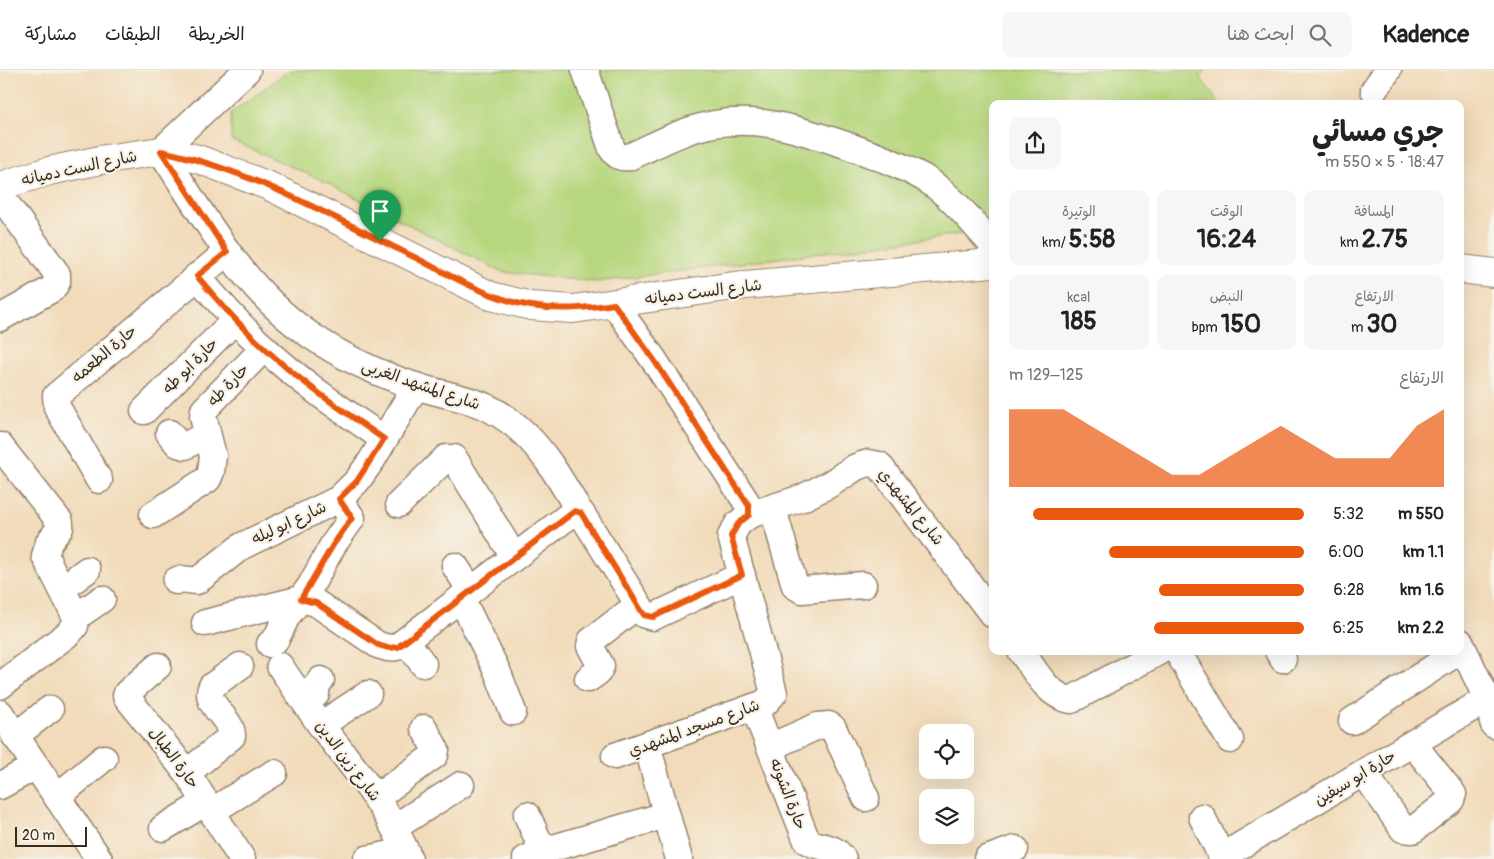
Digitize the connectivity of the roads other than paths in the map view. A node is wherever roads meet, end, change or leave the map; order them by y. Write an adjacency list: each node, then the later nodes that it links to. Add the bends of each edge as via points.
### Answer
1 (247, 70): 3 (street)
2 (585, 70): 6 (street, via 612,149 622,158 712,124 752,121 791,127 859,150 925,179 953,202)
3 (161, 151): 4 (street, شارع الست دميانه, via 49,170); 7 (street, شارع المشهد الغربى); 12 (street, شارع الست دميانه, via 198,159 269,186 491,296 531,306 573,310)
4 (0, 186)
5 (0, 195): 13 (street, via 57,274 57,282 52,289)
6 (989, 241)
7 (227, 252): 11 (street, حارة الطعمه); 16 (street, شارع المشهد الغربى, via 265,297 310,335 360,365)
8 (989, 263): 12 (street, شارع الست دميانه, via 734,286)
9 (1464, 269): 10 (street)
10 (1494, 273)
11 (197, 276): 14 (street); 22 (street, حارة الطعمه, via 56,396 55,401)
12 (614, 304): 26 (street, via 749,506)
13 (0, 318)
14 (235, 320): 15 (street); 17 (street, حارة ابو طه)
15 (264, 348): 19 (street, حارة طه, via 204,410 202,416); 20 (street)
16 (416, 386): 20 (street, شارع ابو ليله); 25 (street, شارع المشهد الغربى, via 461,396 490,408 516,425 538,447)
17 (144, 411)
18 (169, 433): 19 (street, via 178,444 185,446)
19 (207, 434): 27 (street, حارة طه, via 214,464 208,479)
20 (384, 439): 23 (street, شارع ابو ليله, via 357,481)
21 (0, 446): 34 (street, via 60,522 60,528 49,542 44,556)
22 (99, 480)
23 (339, 499): 32 (street, شارع ابو ليله, via 242,546 198,581); 37 (street, via 352,518)
24 (399, 504): 28 (street, via 446,458 454,458)
25 (579, 511): 28 (street, via 572,512); 38 (street, شارع المشهد الغربى)
26 (761, 512): 31 (street, شارع مسجد المشهدي, via 738,524 731,536); 33 (street, via 795,586 802,590); 39 (street, شارع المشهدي, via 830,484 856,467 868,463 879,465)
27 (153, 515)
28 (514, 557): 35 (street)
29 (455, 566): 35 (street)
30 (86, 570): 34 (street)
31 (742, 575): 38 (street, via 653,617 644,615); 58 (street, شارع مسجد المشهدي, via 774,693 771,699)
32 (176, 581)
33 (863, 585)
34 (62, 589): 40 (street)
35 (466, 594): 43 (street); 60 (street)
36 (102, 599): 40 (street)
37 (301, 599): 41 (street); 43 (street, via 316,603 378,645 398,647); 57 (street, شارع زين الدين, via 286,616 275,655)
38 (636, 606): 42 (street, شارع المشهد الغربى); 52 (street, via 591,641 590,646 602,666)
39 (989, 610)
40 (76, 617): 53 (street, via 75,626 69,633)
41 (205, 622)
42 (645, 636)
43 (406, 641): 49 (street)
44 (1464, 654): 56 (street)
45 (1024, 655): 46 (street, via 1050,690 1060,698 1071,700)
46 (1153, 655)
47 (1179, 655): 67 (street)
48 (1451, 655): 62 (street)
49 (423, 664)
50 (158, 666): 75 (street, حارة الطبال, via 126,696)
51 (240, 666): 75 (street, via 210,690 210,699 232,736)
52 (588, 679)
53 (2, 680)
54 (321, 680): 57 (street, via 316,686 316,694)
55 (368, 694): 63 (street)
56 (1487, 699): 64 (street); 68 (street, حارة ابو سيفين)
57 (306, 703): 63 (street, شارع زين الدين)
58 (754, 707): 69 (street, شارع مسجد المشهدي); 70 (street, حارة الشونه)
59 (50, 709): 66 (street)
60 (513, 712)
61 (0, 714): 66 (street)
62 (1352, 721)
63 (321, 725): 80 (street, شارع زين الدين)
64 (1494, 725)
65 (424, 728): 80 (street, via 436,750 435,755)
66 (15, 736): 73 (street)
67 (1230, 740)
68 (1413, 744): 74 (street, حارة ابو سيفين); 74 (street, via 1453,794 1451,800 1413,830 1403,829)
69 (647, 745): 71 (street, شارع مسجد المشهدي); 84 (street)
70 (770, 747): 81 (street, via 823,724 829,725); 95 (street, حارة الشونه, via 807,841 830,847)
71 (615, 756)
72 (104, 758): 79 (street)
73 (36, 766): 78 (street); 79 (street)
74 (1364, 773): 97 (street, حارة ابو سيفين, via 1228,852)
75 (187, 774): 82 (street, حارة الطبال)
76 (274, 774): 82 (street)
77 (461, 785): 86 (street)
78 (0, 786)
79 (57, 797): 91 (street)
80 (377, 797): 86 (street, شارع زين الدين)
81 (866, 798)
82 (209, 806): 87 (street); 92 (street, حارة الطبال)
83 (528, 815): 90 (street)
84 (666, 815): 90 (street); 94 (street)
85 (1202, 817): 97 (street)
86 (395, 827): 89 (street, شارع زين الدين)
87 (163, 828)
88 (1015, 849): 96 (street)
89 (407, 855): 93 (street)
90 (534, 855)
91 (100, 859)
92 (242, 859)
93 (367, 859)
94 (679, 859)
95 (843, 859)
96 (987, 859)
97 (1223, 859)

